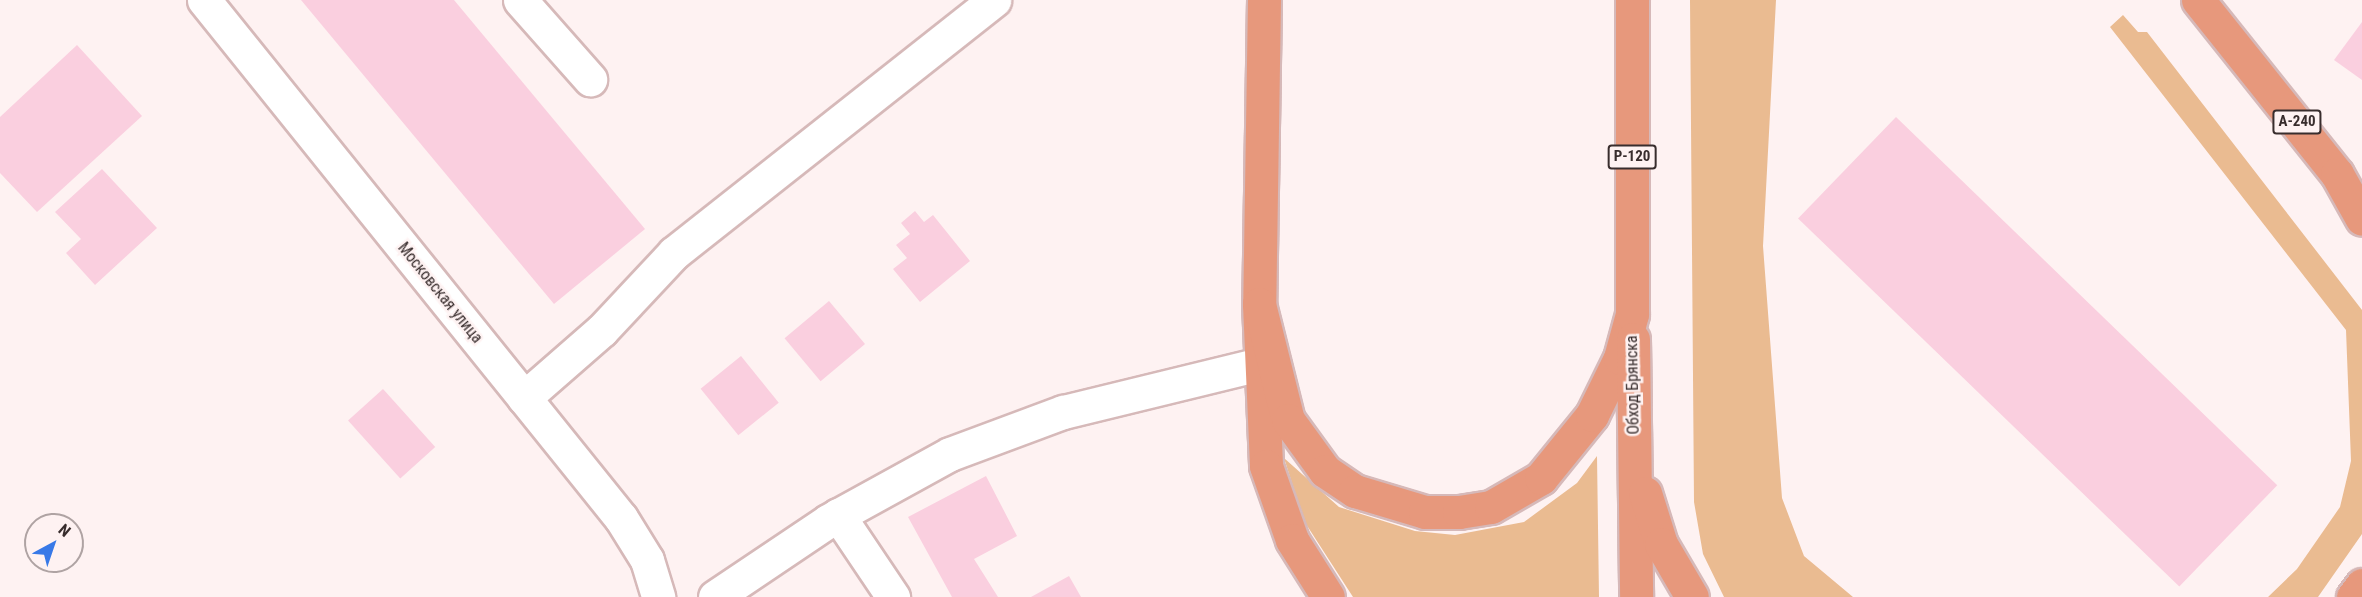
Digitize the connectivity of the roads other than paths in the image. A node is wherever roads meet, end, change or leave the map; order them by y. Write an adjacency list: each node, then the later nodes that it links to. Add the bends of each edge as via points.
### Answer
1 (204, 0): 14 (street, Московская улица)
2 (520, 0): 9 (street)
3 (994, 0): 14 (street, via 674,253 602,330)
4 (1264, 0): 11 (highway)
5 (1632, 0): 12 (highway, Р-120)
6 (2198, 0): 8 (highway, А-240)
7 (2210, 0): 8 (highway, А-240)
8 (2256, 69): 10 (highway, А-240, via 2337,174)
9 (590, 79)
10 (2362, 219)
11 (1260, 304): 12 (highway, via 1280,397 1304,446 1325,471 1355,491 1425,512 1491,507 1519,494 1557,463 1608,385); 13 (highway)
12 (1632, 314): 15 (highway, Обход Брянска / Р-120)
13 (1260, 364): 16 (street, via 1063,412 950,454); 21 (highway, via 1266,466 1292,540)
14 (524, 398): 18 (street, Московская улица, via 621,518 647,560)
15 (1634, 456): 22 (highway, Р-120); 23 (highway, via 1661,544)
16 (838, 515): 19 (street); 20 (street)
17 (2362, 585): 24 (highway)
18 (658, 597)
19 (715, 597)
20 (893, 597)
21 (1328, 597)
22 (1636, 597)
23 (1692, 597)
24 (2353, 597)

